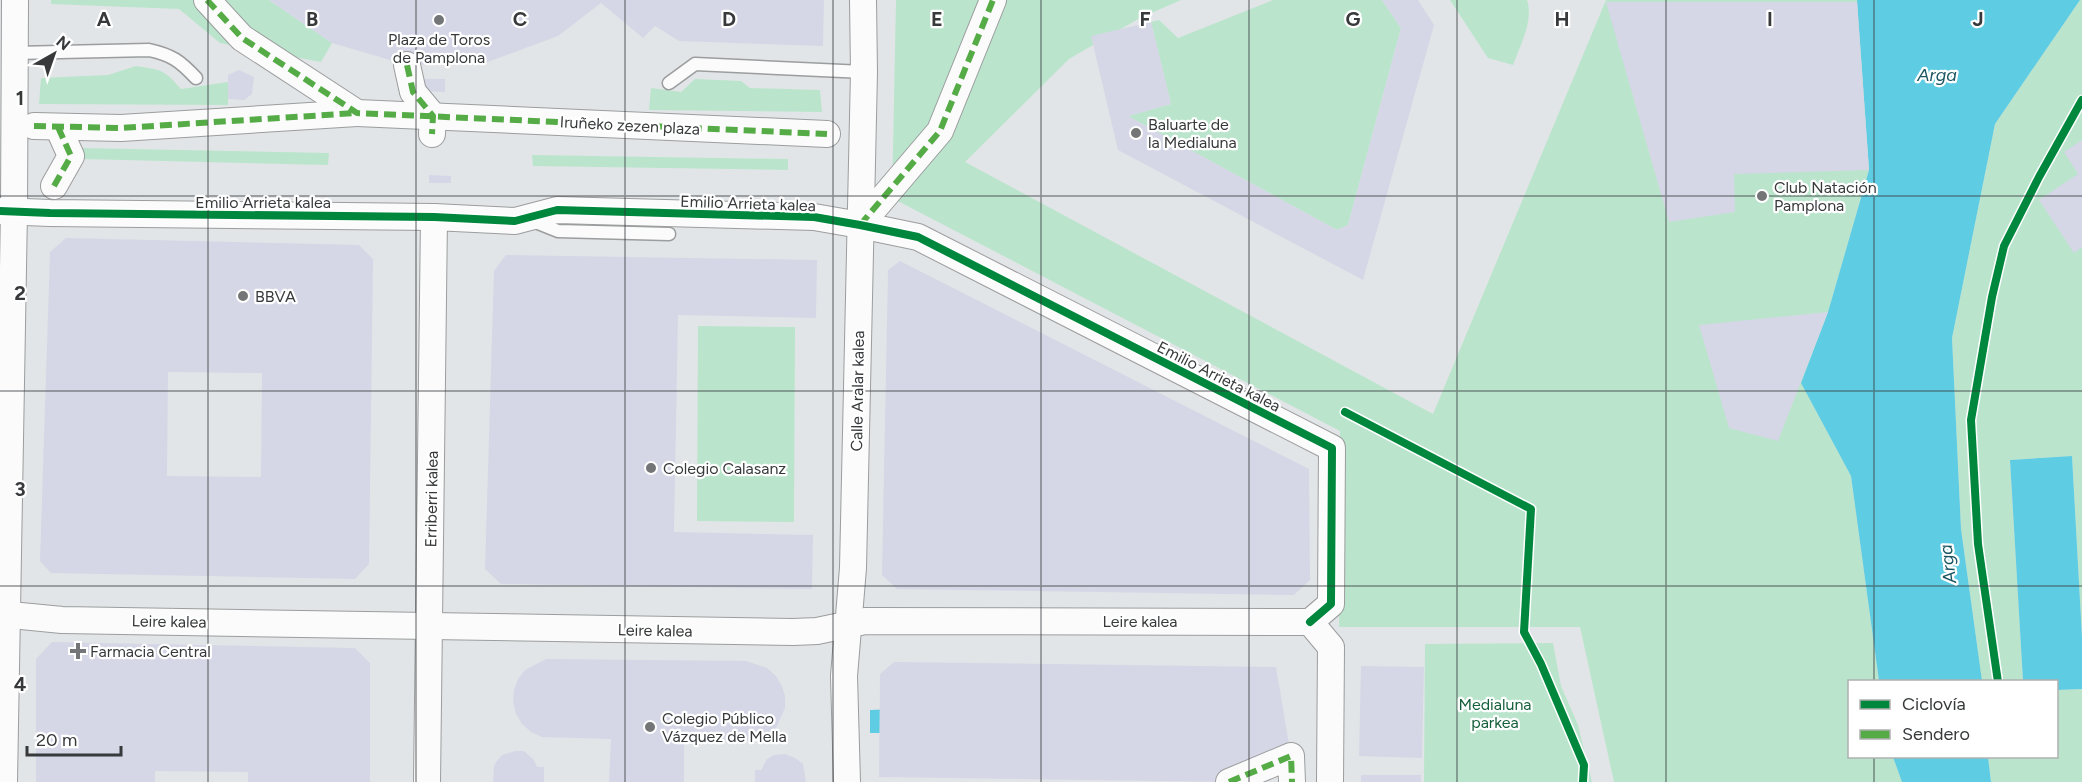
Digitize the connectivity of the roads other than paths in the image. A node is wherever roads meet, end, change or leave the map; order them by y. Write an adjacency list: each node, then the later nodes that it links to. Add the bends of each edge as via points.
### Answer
1 (15, 0): 5 (street)
2 (207, 0): 10 (street, via 242,38)
3 (863, 0): 7 (street, Calle Aralar kalea)
4 (993, 0): 17 (street, via 940,131)
5 (15, 53): 8 (lane, via 149,50 179,61); 14 (street)
6 (407, 65): 11 (street, via 413,92)
7 (864, 72): 9 (lane, via 695,64); 17 (street, Calle Aralar kalea)
8 (196, 78)
9 (669, 83)
10 (357, 113): 11 (street, Iruñeko zezen plaza); 13 (street, Iruñeko zezen plaza, via 121,128 46,126 72,156)
11 (432, 125): 12 (street, Iruñeko zezen plaza)
12 (827, 134)
13 (54, 186)
14 (7, 211): 15 (street, Emilio Arrieta kalea); 19 (street)
15 (434, 217): 16 (street, Emilio Arrieta kalea, via 514,221); 22 (street, Erriberri kalea)
16 (526, 218): 17 (street, Emilio Arrieta kalea, via 557,210 814,217); 18 (lane, via 558,231)
17 (860, 225): 20 (street, Emilio Arrieta kalea, via 918,237 1332,448 1331,604); 21 (street, Calle Aralar kalea, via 853,568)
18 (669, 234)
19 (4, 614): 22 (street, Leire kalea, via 62,620); 23 (street)
20 (1310, 622): 21 (street, Leire kalea, via 866,621); 28 (street, via 1331,647)
21 (848, 625): 22 (street, Leire kalea, via 794,632); 25 (street, Calle Aralar kalea, via 844,676)
22 (429, 626): 24 (street, Erriberri kalea)
23 (4, 782)
24 (427, 782)
25 (847, 782)
26 (1229, 782): 27 (street, via 1291,756)
27 (1292, 782)
28 (1330, 782)

